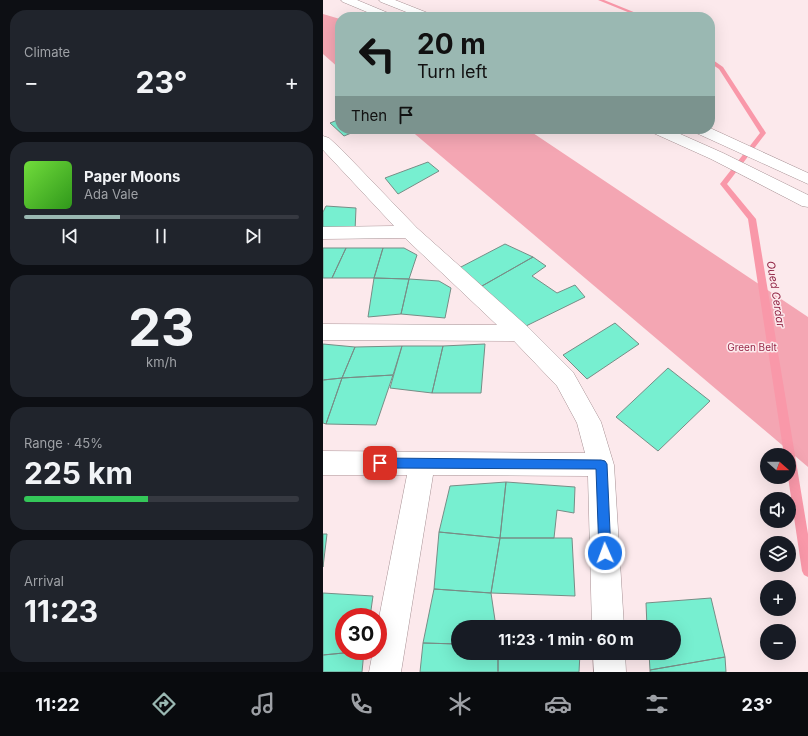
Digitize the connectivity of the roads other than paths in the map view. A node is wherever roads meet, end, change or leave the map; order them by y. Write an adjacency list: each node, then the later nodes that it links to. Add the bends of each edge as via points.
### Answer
1 (347, 0): 3 (main road)
2 (385, 0): 4 (main road)
3 (377, 12)
4 (416, 12)
5 (667, 134): 9 (main road)
6 (710, 134): 8 (main road)
7 (327, 148): 10 (main road)
8 (808, 179)
9 (808, 202)
10 (409, 232): 11 (main road); 13 (main road)
11 (323, 233)
12 (323, 332): 13 (main road)
13 (520, 333): 16 (main road, via 565,379 589,422)
14 (323, 462): 15 (main road)
15 (422, 463): 16 (main road); 19 (main road)
16 (601, 464): 17 (main road)
17 (608, 620)
18 (609, 660): 20 (main road)
19 (385, 672)
20 (610, 672)

